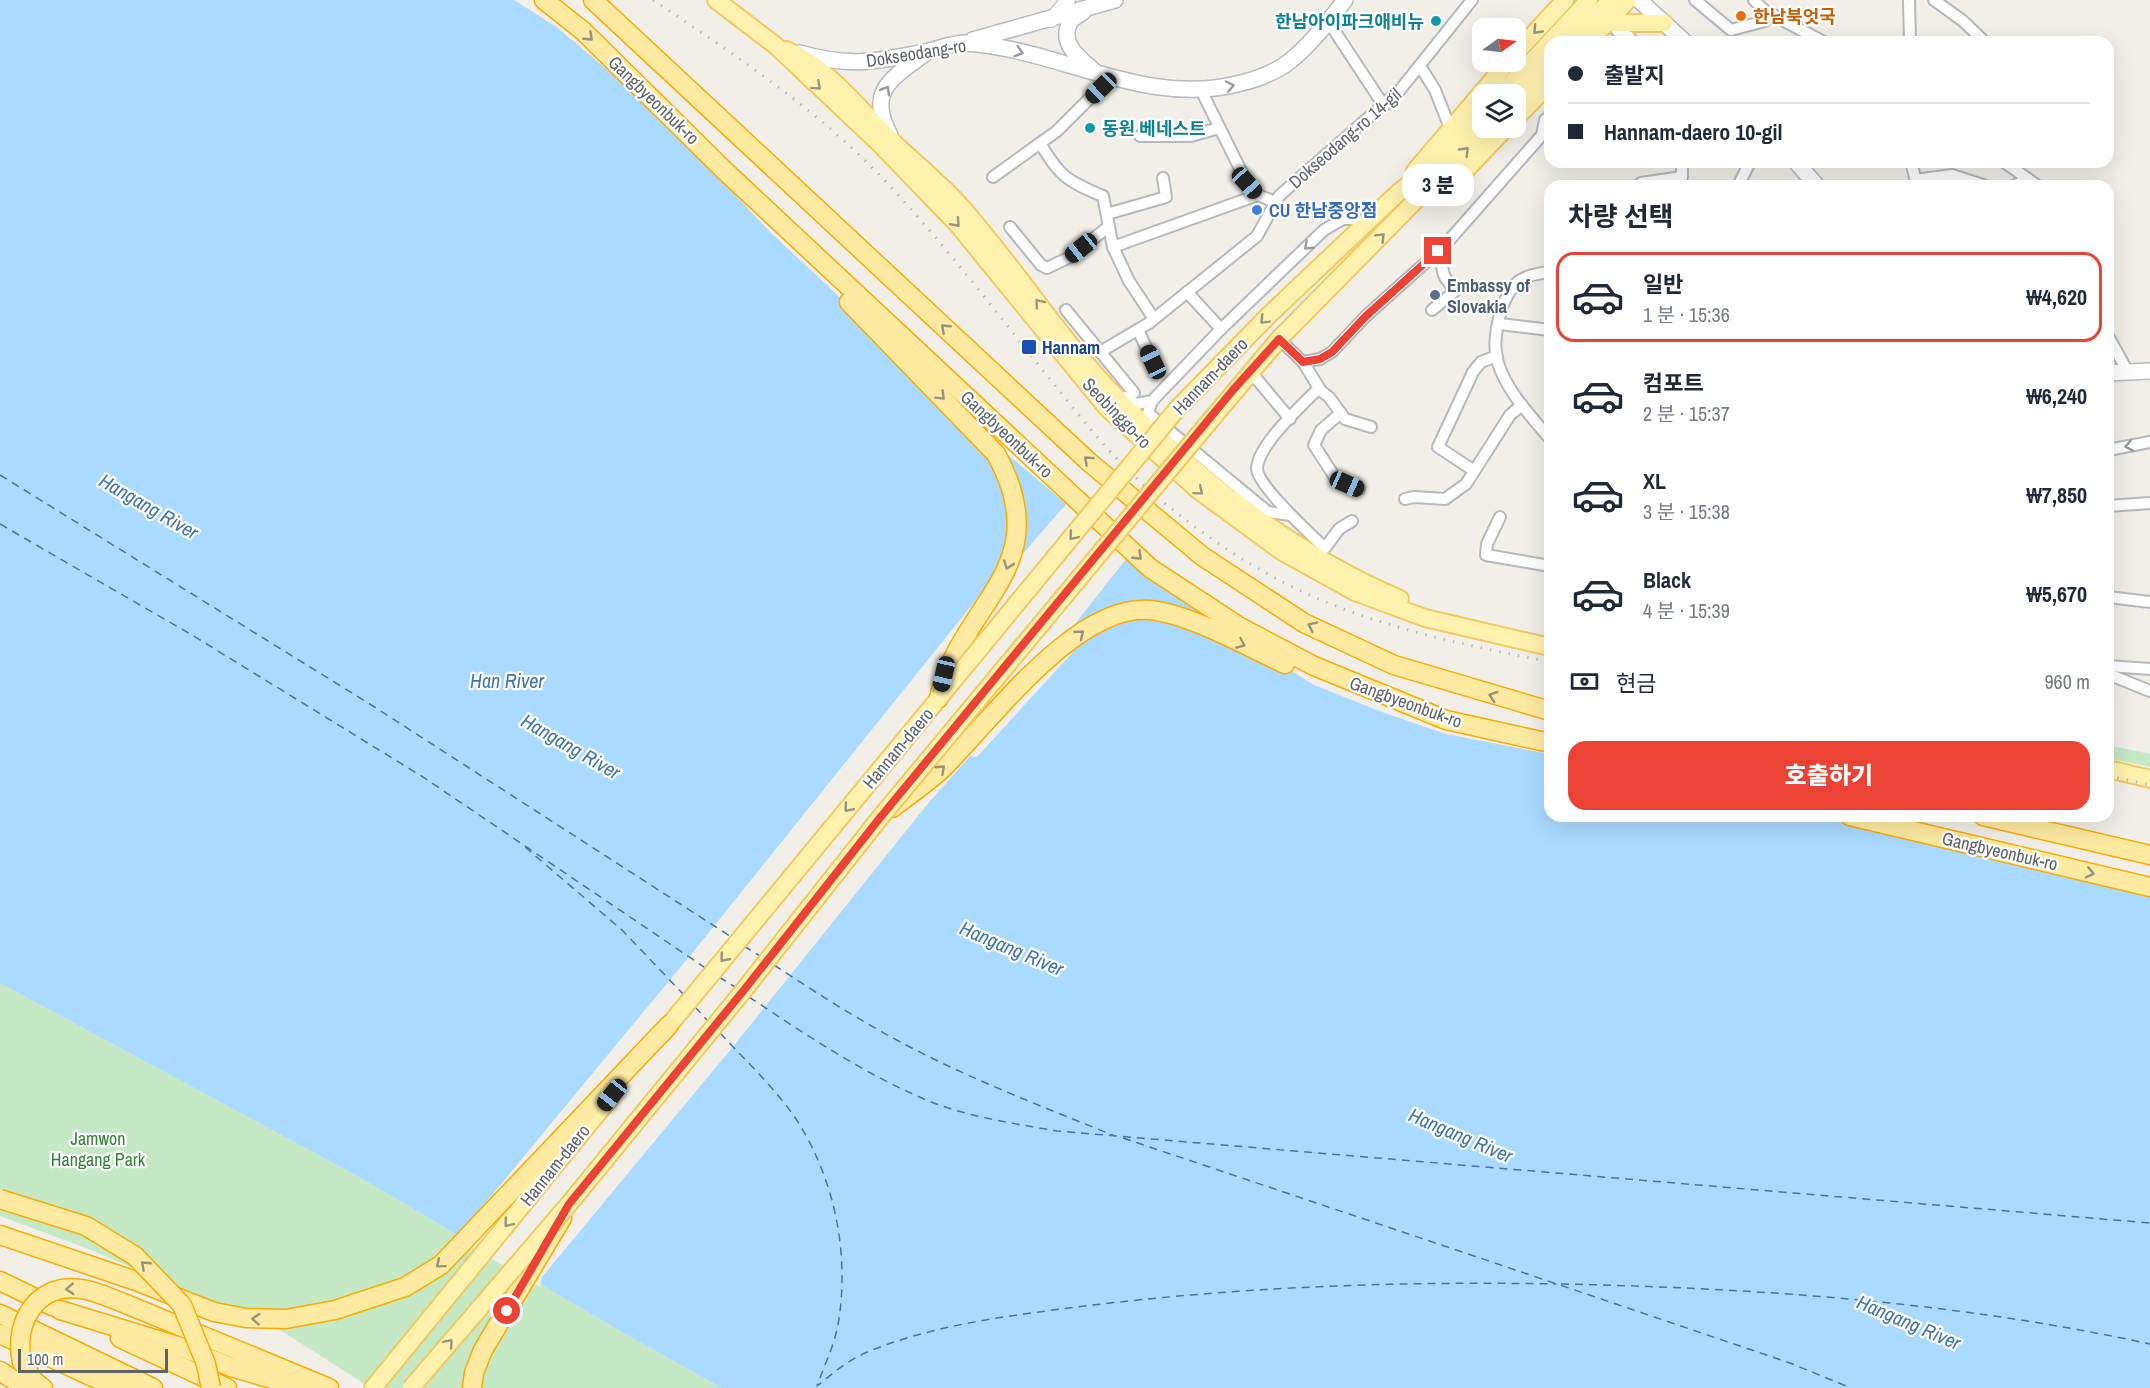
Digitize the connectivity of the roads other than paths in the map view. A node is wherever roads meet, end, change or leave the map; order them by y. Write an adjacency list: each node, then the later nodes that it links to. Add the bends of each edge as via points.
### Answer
1 (543, 0): 57 (highway, Gangbyeonbuk-ro, one-way to 57, via 584,31)
2 (593, 0): 123 (highway, Gangbyeonbuk-ro, one-way to 2, bridge, via 1394,665 1304,623 1202,556 1089,462)
3 (716, 0): 32 (main road, Seobinggo-ro)
4 (1115, 0): 17 (main road)
5 (1346, 0): 20 (main road, Dokseodang-ro)
6 (1472, 0): 35 (street, Dokseodang-ro 14-gil)
7 (1589, 0): 23 (main road)
8 (1611, 0): 24 (main road)
9 (1628, 0): 22 (main road)
10 (1639, 0): 21 (main road)
11 (1695, 0): 18 (street, via 1731,30)
12 (1754, 0): 18 (street)
13 (1909, 0): 28 (street)
14 (1934, 0): 29 (street)
15 (1067, 2): 19 (main road)
16 (1562, 2): 30 (main road, one-way to 30)
17 (1091, 8): 19 (main road); 38 (main road, via 1071,20 1066,33 1070,48)
18 (1774, 15): 27 (street)
19 (1054, 19): 31 (main road); 38 (main road, via 1062,43)
20 (1328, 21): 42 (main road, Dokseodang-ro, one-way to 20, via 1234,85 1274,71 1290,61); 43 (street)
21 (1664, 22): 22 (main road); 26 (main road)
22 (1601, 32): 25 (street, via 1617,31)
23 (1556, 36)
24 (1576, 36)
25 (1628, 36)
26 (1679, 36)
27 (1813, 36)
28 (1910, 36)
29 (1979, 36)
30 (1526, 42)
31 (962, 43): 34 (main road, Dokseodang-ro); 38 (main road, Dokseodang-ro, one-way to 38, via 1003,47)
32 (775, 45): 34 (main road, Dokseodang-ro, via 839,63 870,62); 52 (main road, Seobinggo-ro, via 812,63); 116 (main road, Seobinggo-ro, one-way to 116, via 881,145 958,225 1107,408 1198,490 1281,551 1355,592 1425,618)
33 (1544, 50): 39 (main road)
34 (930, 51): 52 (main road, one-way to 34, via 880,113 881,97 897,74)
35 (1420, 66): 43 (street, Dokseodang-ro 14-gil); 48 (street, via 1435,90)
36 (1544, 68): 40 (main road)
37 (1499, 72): 48 (main road)
38 (1103, 75): 42 (main road, Dokseodang-ro, via 1174,91); 53 (street, via 1057,131)
39 (1518, 84)
40 (1522, 84)
41 (1544, 89): 44 (main road)
42 (1201, 90): 47 (street)
43 (1384, 105): 67 (street, Dokseodang-ro 14-gil)
44 (1526, 107)
45 (1472, 124): 65 (main road, Hannam-daero, via 1435,163)
46 (1544, 125): 74 (street, via 1542,135)
47 (1219, 128): 49 (street, via 1191,136); 66 (street, via 1247,183)
48 (1450, 128): 65 (main road)
49 (1140, 136)
50 (1477, 138): 68 (main road, Hannam-daero, one-way to 50)
51 (1496, 138): 68 (main road, via 1459,177)
52 (895, 143): 86 (main road, Seobinggo-ro, one-way to 52, via 969,215)
53 (1040, 143): 58 (street); 69 (street, via 1069,182 1103,196)
54 (1682, 168): 61 (street, via 1682,177)
55 (1801, 168): 62 (main road)
56 (2012, 168): 60 (street)
57 (726, 172): 122 (highway, one-way to 122, via 982,437 1005,471 1016,505 1013,551 1003,581 944,674); 124 (highway, Gangbyeonbuk-ro, one-way to 124, bridge, via 1150,568 1240,627 1314,666)
58 (993, 177)
59 (1163, 178): 69 (street, via 1166,197)
60 (2028, 179)
61 (1662, 180)
62 (1811, 180)
63 (1930, 180): 64 (street, via 1952,175)
64 (1967, 180)
65 (1398, 193): 70 (main road, Hannam-daero)
66 (1258, 195): 67 (street); 73 (street)
67 (1275, 202): 76 (street, Dokseodang-ro 14-gil, via 1257,236)
68 (1410, 208): 84 (main road, Hannam-daero, one-way to 68)
69 (1107, 214): 72 (street)
70 (1360, 222): 81 (street, one-way to 81, via 1343,219 1324,230); 122 (main road, Hannam-daero, one-way to 122, bridge, via 1177,410)
71 (1010, 227): 72 (street, via 1047,268 1070,257)
72 (1108, 227): 73 (street)
73 (1113, 247): 79 (street)
74 (1438, 251): 78 (street, via 1444,275 1454,292); 90 (street, via 1332,352)
75 (1544, 274): 80 (street, via 1520,281 1506,297)
76 (1187, 292): 79 (street, Dokseodang-ro 14-gil); 81 (street)
77 (1066, 310): 87 (street)
78 (1432, 310)
79 (1154, 319): 83 (street, Dokseodang-ro 14-gil)
80 (1500, 324): 82 (street); 88 (street)
81 (1221, 329): 97 (street)
82 (1544, 329)
83 (1138, 330): 87 (street, Dokseodang-ro 14-gil); 89 (street)
84 (1279, 339): 90 (street); 91 (main road, Hannam-daero)
85 (2114, 347): 94 (street)
86 (1075, 349): 97 (street, via 1130,402 1141,405); 117 (main road, Seobinggo-ro, via 1131,413 1231,499 1290,542 1391,595 1476,627)
87 (1100, 352): 96 (street)
88 (1497, 356): 98 (street, via 1504,378); 105 (street, via 1481,362 1473,372 1438,447)
89 (1153, 362)
90 (1303, 362): 95 (street)
91 (1250, 371): 100 (street); 130 (main road, Hannam-daero, bridge)
92 (2150, 371): 94 (main road)
93 (2114, 373): 94 (main road)
94 (2129, 374)
95 (1319, 388): 99 (street); 100 (street)
96 (1134, 393)
97 (1152, 401): 110 (street, via 1148,413 1199,458 1268,512)
98 (1522, 405): 102 (street); 105 (street, via 1510,415)
99 (1341, 413): 101 (street, via 1345,419); 106 (street, via 1321,430 1314,445 1336,479)
100 (1290, 419): 110 (street, via 1260,454 1257,469 1258,478)
101 (1371, 428)
102 (1544, 432)
103 (2150, 442): 104 (street, one-way to 104)
104 (2114, 449)
105 (1473, 470): 107 (street, via 1466,484 1445,499)
106 (1359, 489)
107 (1405, 499)
108 (2150, 503): 109 (street)
109 (2114, 506)
110 (1290, 515): 112 (street, via 1326,548 1339,529)
111 (1500, 516): 113 (street, via 1486,555)
112 (1352, 521)
113 (1544, 565)
114 (2114, 598): 115 (street)
115 (2150, 602)
116 (1544, 644)
117 (1544, 644)
118 (2114, 666): 119 (street)
119 (2150, 669)
120 (2114, 676): 121 (street)
121 (2150, 691)
122 (939, 698): 135 (main road, Hannam-daero, one-way to 135)
123 (1544, 709)
124 (1446, 720): 125 (highway, Gangbyeonbuk-ro); 130 (highway, one-way to 124, bridge, via 941,770 996,708 1062,648 1088,627 1119,612 1150,610 1188,620 1313,676)
125 (1544, 742)
126 (2114, 765): 128 (main road)
127 (2114, 771): 129 (main road)
128 (2150, 773)
129 (2150, 779)
130 (879, 819): 137 (main road, Hannam-daero, bridge)
131 (1875, 822): 134 (highway, Gangbyeonbuk-ro, one-way to 134)
132 (2009, 822): 133 (highway, Gangbyeonbuk-ro)
133 (2150, 855)
134 (2150, 887)
135 (669, 1025): 138 (highway, one-way to 138, via 441,1265 382,1296 309,1315 264,1320 214,1312); 152 (main road, Hannam-daero, one-way to 152)
136 (0, 1199): 148 (highway, one-way to 136, bridge, via 203,1354 182,1305 135,1256 86,1226)
137 (569, 1204): 153 (main road, Hannam-daero, one-way to 137, bridge); 154 (highway, bridge, via 483,1350)
138 (0, 1233)
139 (0, 1281): 140 (highway)
140 (60, 1310): 149 (highway); 150 (highway)
141 (0, 1314): 147 (highway)
142 (0, 1334): 146 (highway, via 101,1382)
143 (0, 1371): 144 (highway)
144 (26, 1388)
145 (43, 1388): 151 (highway, one-way to 145, bridge, via 81,1289 61,1289 40,1299 21,1328 22,1362)
146 (147, 1388)
147 (153, 1388)
148 (211, 1388)
149 (227, 1388)
150 (303, 1388)
151 (329, 1388)
152 (373, 1388)
153 (411, 1388)
154 (472, 1388)

